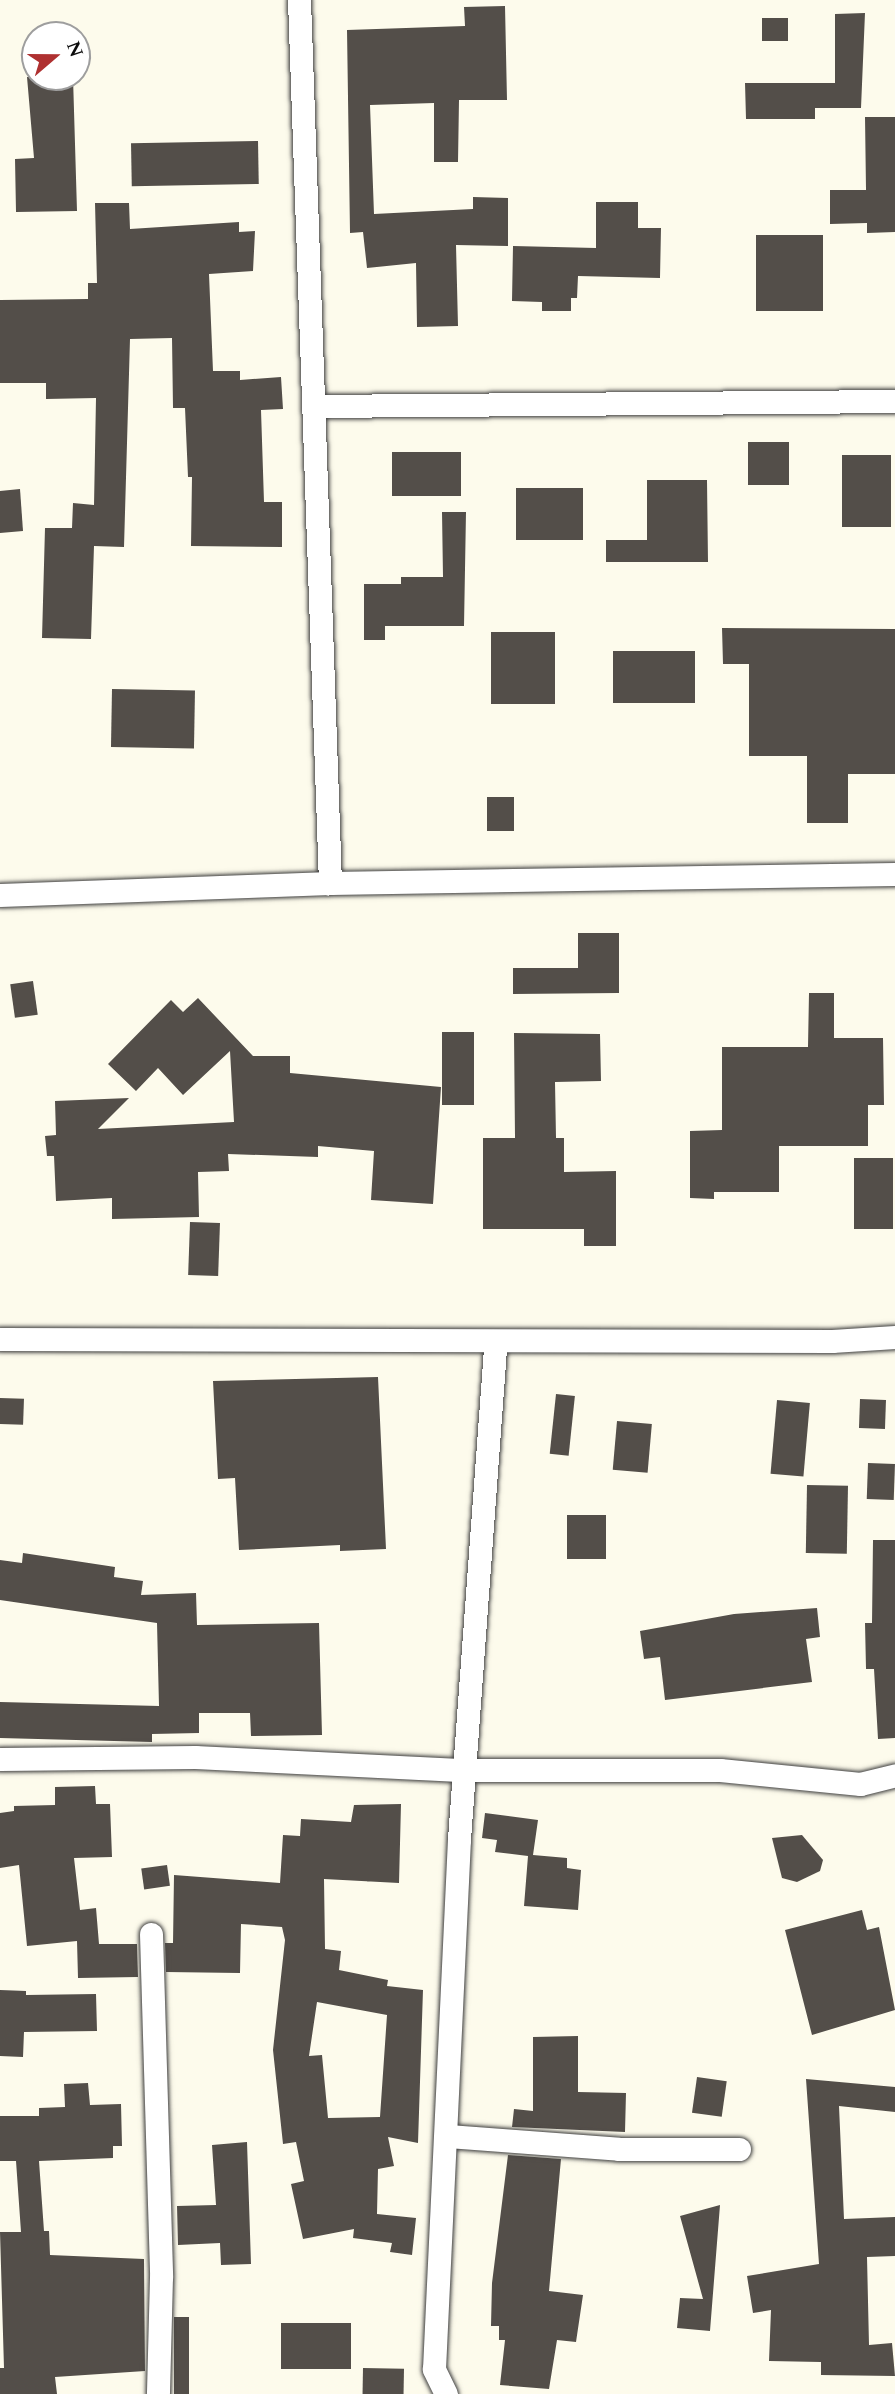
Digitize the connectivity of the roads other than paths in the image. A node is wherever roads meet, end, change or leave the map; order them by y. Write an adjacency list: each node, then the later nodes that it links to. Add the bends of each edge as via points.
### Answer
1 (299, 0): 3 (street)
2 (895, 401): 3 (street)
3 (314, 406): 5 (street)
4 (895, 874): 5 (street)
5 (330, 883): 6 (street)
6 (0, 895)
7 (895, 1337): 9 (street)
8 (0, 1339): 9 (street)
9 (496, 1341): 11 (street)
10 (0, 1759): 11 (street, via 195,1757)
11 (465, 1770): 12 (street, via 720,1770 860,1784); 14 (street)
12 (895, 1776)
13 (151, 1934): 16 (street, via 161,2277)
14 (448, 2136): 15 (street, via 568,2147); 17 (street, via 434,2369)
15 (739, 2149)
16 (158, 2394)
17 (446, 2394)

